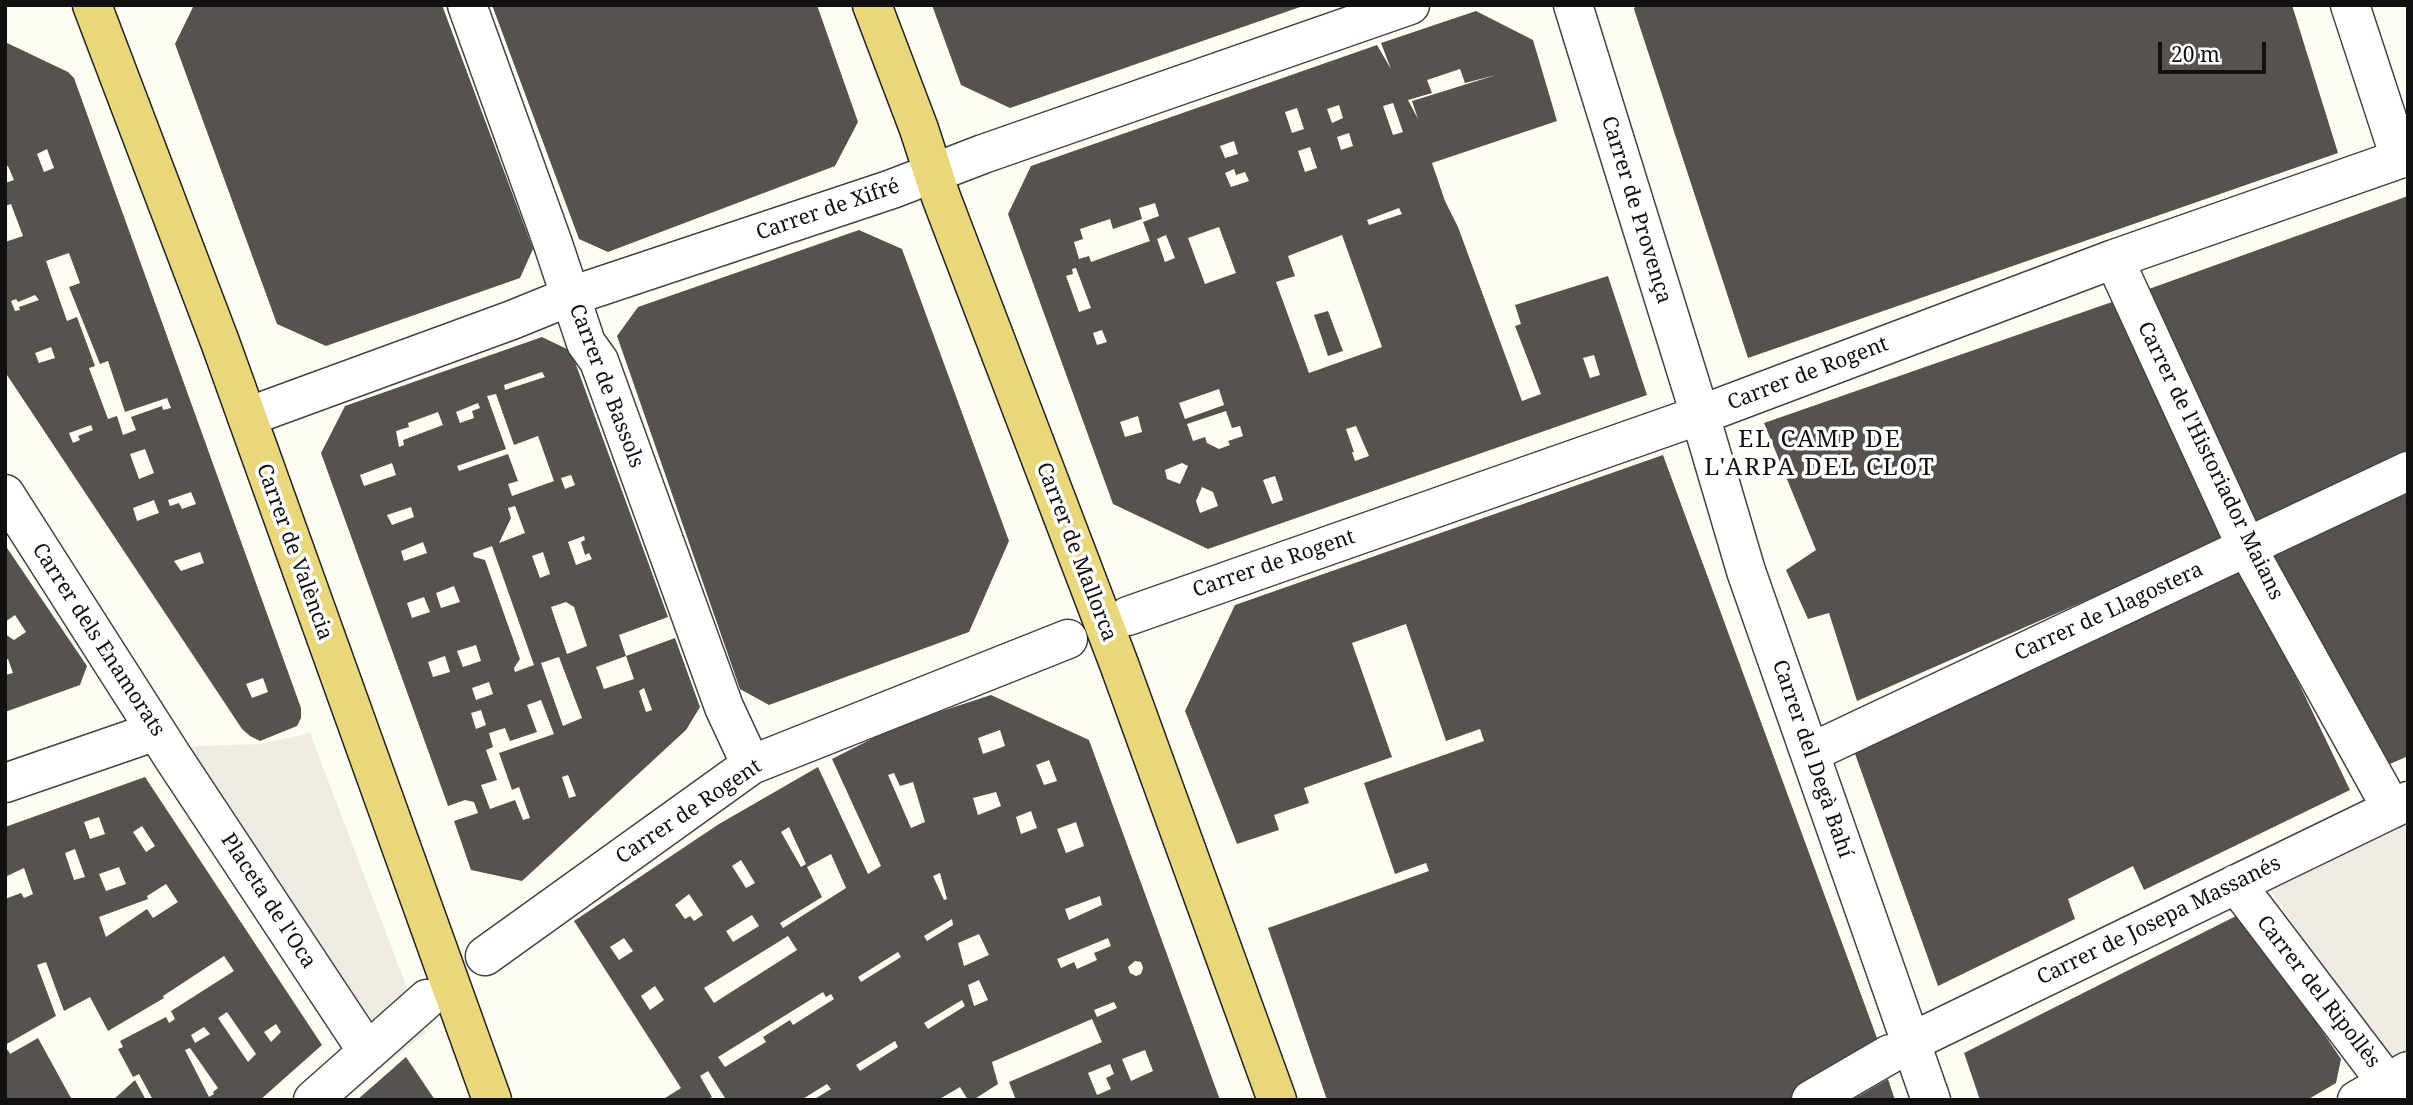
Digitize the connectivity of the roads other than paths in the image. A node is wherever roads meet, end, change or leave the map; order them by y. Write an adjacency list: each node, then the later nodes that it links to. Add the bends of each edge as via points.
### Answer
1 (92, 5): 12 (main road, Carrer de València)
2 (467, 5): 10 (street, Carrer de Bassols)
3 (873, 5): 8 (main road, Carrer de Mallorca)
4 (1410, 5): 8 (street, Carrer de Xifré)
5 (1573, 5): 11 (street, Carrer de Provença)
6 (2350, 5): 7 (street)
7 (2404, 157): 9 (street, Carrer de Rogent)
8 (934, 174): 10 (street, Carrer de Xifré); 31 (main road, Carrer de Mallorca)
9 (2114, 259): 11 (street, Carrer de Rogent); 15 (street, Carrer de l'Historiador Maians)
10 (571, 296): 12 (street, Carrer de Xifré); 20 (street, Carrer de Bassols, via 586,343 599,361 724,707)
11 (1700, 415): 16 (street, Carrer de Rogent); 19 (street, Carrer del Degà Bahí, via 1746,571)
12 (247, 417): 30 (main road, Carrer de València)
13 (2408, 471): 15 (street, Carrer de Llagostera)
14 (5, 494): 18 (street, Carrer dels Enamorats)
15 (2246, 547): 19 (street, Carrer de Llagostera); 22 (street, Carrer de l'Historiador Maians)
16 (1128, 616)
17 (1068, 639): 20 (street, Carrer de Rogent)
18 (162, 740): 21 (street); 27 (street, Placeta de l'Oca)
19 (1810, 753): 26 (street, Carrer del Degà Bahí)
20 (751, 765): 24 (street, Carrer de Rogent)
21 (5, 783)
22 (2400, 805): 23 (street, Carrer de Josepa Massanés)
23 (2235, 884): 26 (street, Carrer de Josepa Massanés); 28 (street, Carrer del Ripollès)
24 (485, 956)
25 (427, 999): 27 (street)
26 (1900, 1048): 32 (street, Carrer de Josepa Massanés); 33 (street, Carrer del Degà Bahí)
27 (367, 1051): 29 (street)
28 (2388, 1088)
29 (313, 1100)
30 (492, 1100)
31 (1277, 1100)
32 (1811, 1100)
33 (1931, 1100)

